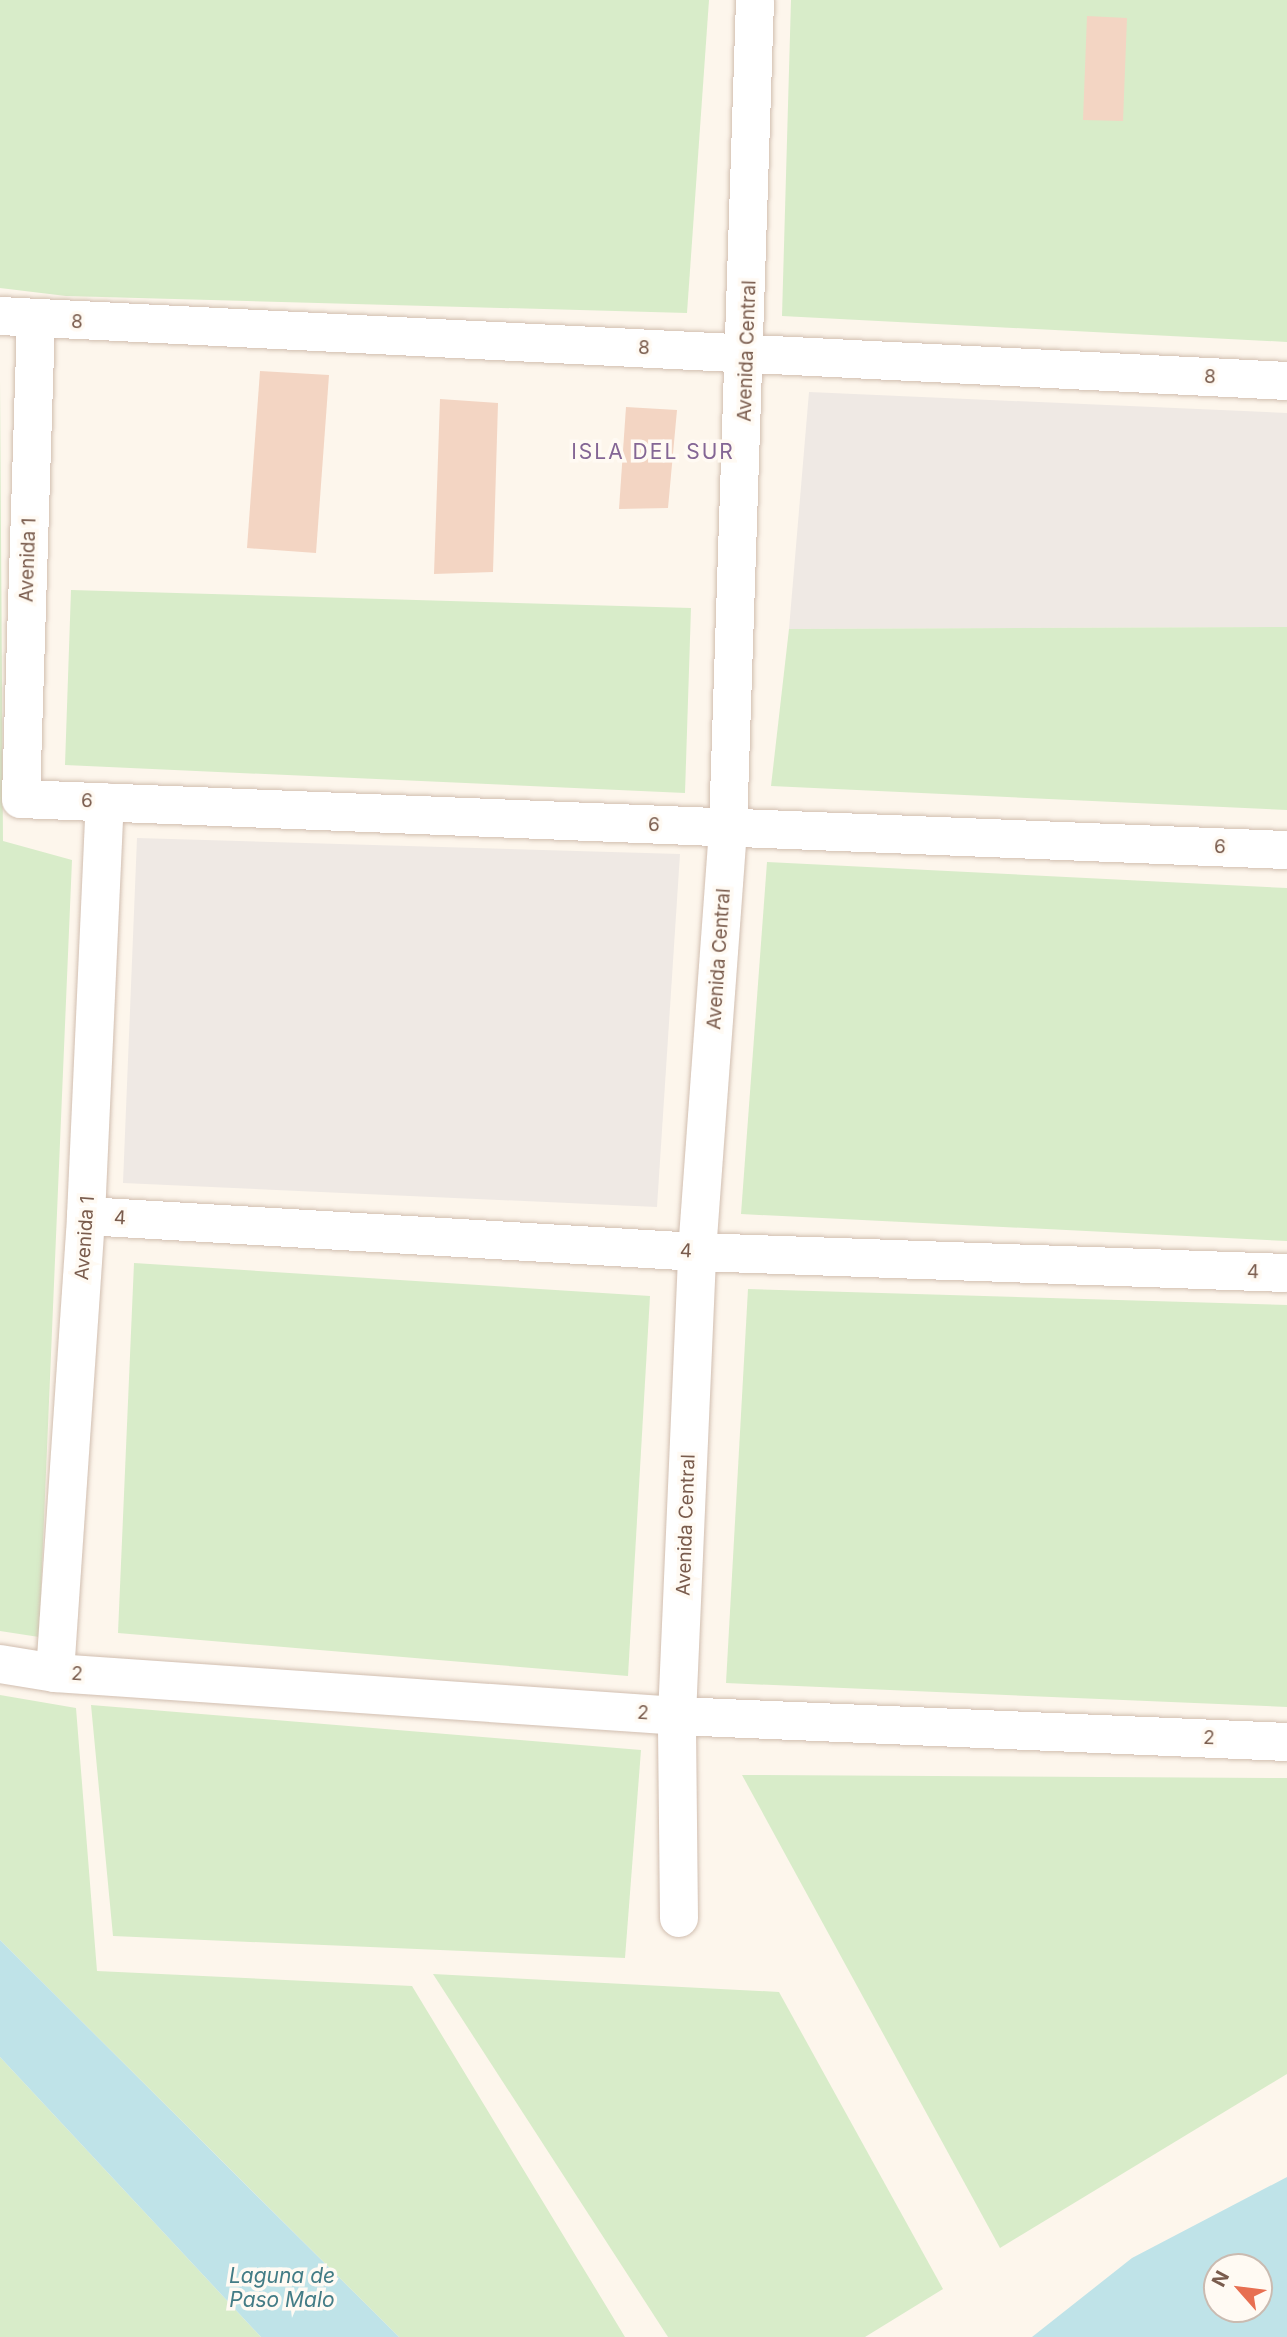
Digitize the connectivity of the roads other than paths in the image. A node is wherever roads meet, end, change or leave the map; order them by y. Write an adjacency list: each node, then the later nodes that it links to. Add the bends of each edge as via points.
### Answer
1 (755, 0): 3 (street, Avenida Central)
2 (18, 318): 3 (street, 8); 5 (street, Avenida 1)
3 (748, 352): 4 (street, 8); 7 (street, Avenida Central)
4 (1287, 381)
5 (20, 799): 6 (street, 6)
6 (105, 802): 7 (street, 6); 9 (street, Avenida 1)
7 (728, 828): 8 (street, 6); 10 (street, Avenida Central)
8 (1287, 850)
9 (86, 1216): 10 (street, 4); 13 (street, Avenida 1)
10 (698, 1252): 11 (street, 4); 14 (street, Avenida Central)
11 (1287, 1273)
12 (0, 1664): 13 (street, 2)
13 (55, 1673): 14 (street, 2)
14 (677, 1716): 15 (street, 2); 16 (street, Avenida Central)
15 (1287, 1742)
16 (679, 1918)

